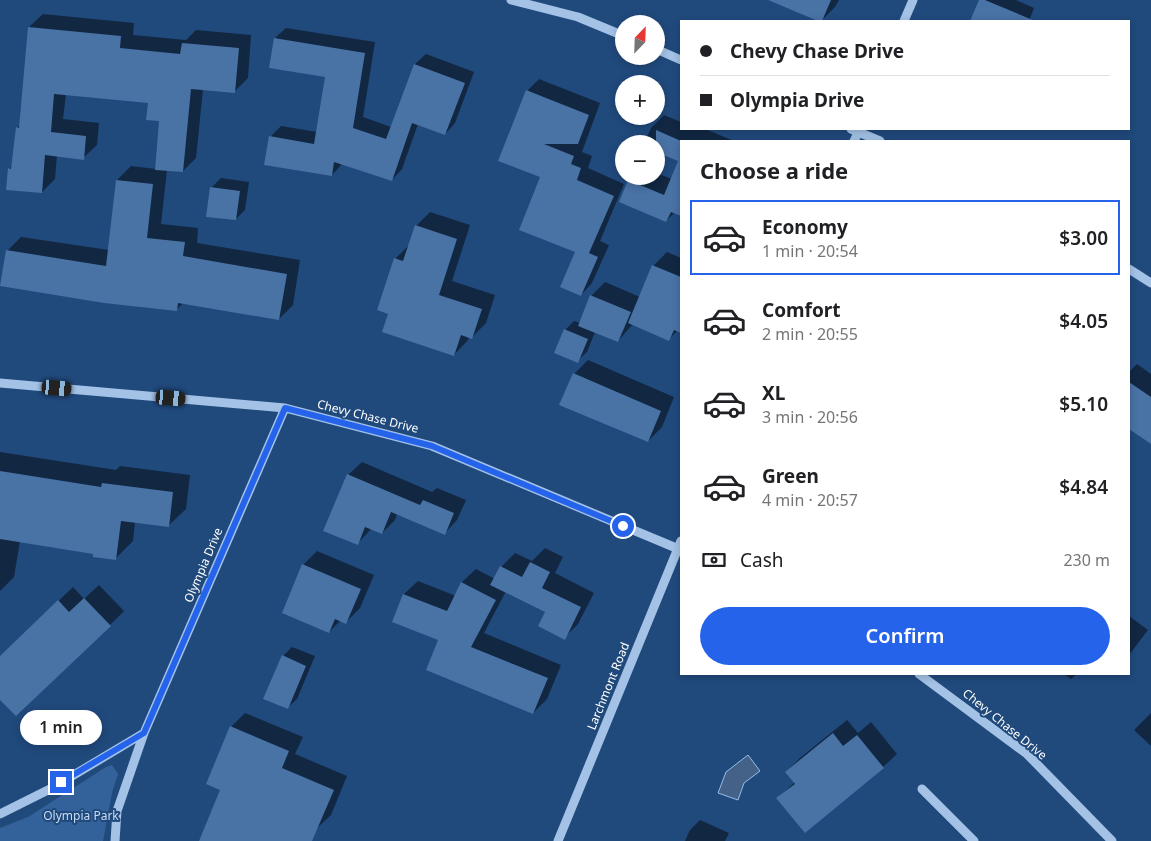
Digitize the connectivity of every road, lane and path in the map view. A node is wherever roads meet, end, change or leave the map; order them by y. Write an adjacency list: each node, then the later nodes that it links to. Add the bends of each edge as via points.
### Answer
1 (511, 0): 4 (street, via 578,18)
2 (913, 0): 3 (street)
3 (904, 20)
4 (615, 32)
5 (665, 53): 6 (street)
6 (680, 60)
7 (856, 130): 8 (street)
8 (878, 140)
9 (1130, 270): 10 (street)
10 (1151, 283)
11 (0, 383): 12 (street, Chevy Chase Drive)
12 (285, 408): 13 (street, Chevy Chase Drive, via 432,446); 15 (street, Olympia Drive)
13 (680, 546): 19 (street, Larchmont Road)
14 (920, 675): 21 (street, Chevy Chase Drive, via 1027,754)
15 (144, 733): 17 (street, via 52,788); 18 (street, Olympia Drive, via 117,811)
16 (922, 789): 20 (street)
17 (0, 814)
18 (114, 841)
19 (558, 841)
20 (974, 841)
21 (1112, 841)

